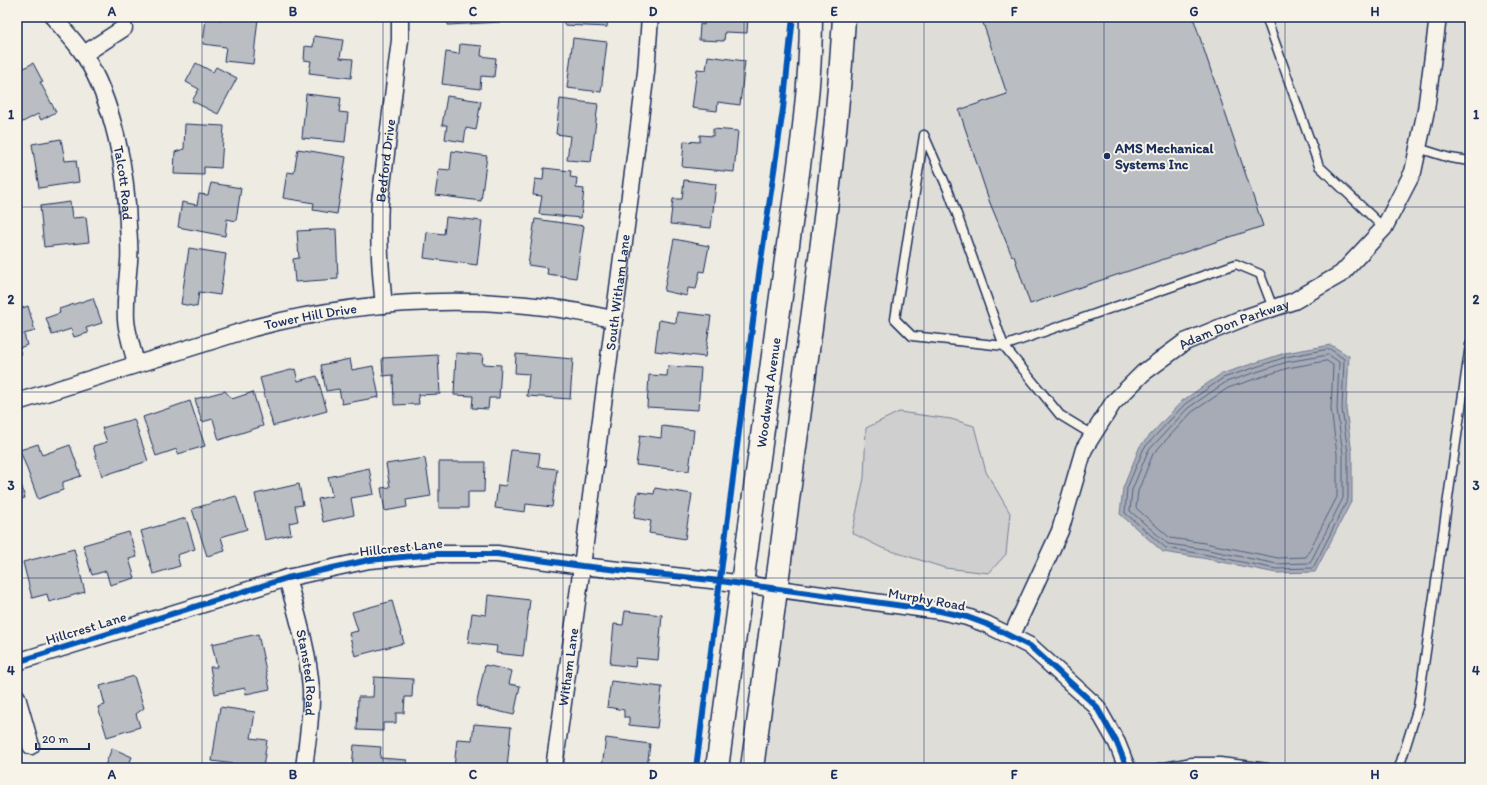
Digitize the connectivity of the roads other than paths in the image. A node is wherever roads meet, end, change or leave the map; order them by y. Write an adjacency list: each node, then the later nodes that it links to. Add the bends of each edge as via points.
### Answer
1 (53, 17): 9 (street, Talcott Road)
2 (400, 17): 13 (street, Bedford Drive, via 400,40 380,208 379,249)
3 (650, 17): 15 (street, South Witham Lane, via 646,72)
4 (811, 17): 23 (street, Woodward Avenue, via 811,48 803,124 769,393)
5 (844, 17): 24 (street, via 842,63 829,185)
6 (1266, 17): 12 (lane, via 1320,166)
7 (1438, 17): 10 (street, Adam Don Parkway, via 1426,110)
8 (124, 28): 9 (street)
9 (84, 54): 18 (street, Talcott Road, via 97,79 109,114 126,185 129,260 126,321)
10 (1418, 148): 11 (lane); 12 (street, Adam Don Parkway, via 1413,172)
11 (1470, 161)
12 (1384, 228): 14 (street, Adam Don Parkway, via 1341,274 1294,301)
13 (384, 305): 15 (street, Tower Hill Drive, via 435,302 515,304); 18 (street, Tower Hill Drive, via 285,320)
14 (1273, 308): 17 (lane, via 1260,274 1236,264); 20 (street, Adam Don Parkway, via 1185,342 1143,373 1113,403)
15 (614, 319): 21 (street, South Witham Lane)
16 (1470, 345): 36 (lane, via 1418,707)
17 (1004, 346): 17 (lane, via 912,336 895,319 924,135 949,192); 20 (lane, via 1060,415)
18 (136, 364): 19 (street, Tower Hill Drive)
19 (17, 402)
20 (1093, 435): 25 (street, Adam Don Parkway, via 1084,449 1060,530)
21 (582, 566): 22 (street, Hillcrest Lane, via 497,554 436,554 369,560); 23 (street, Hillcrest Lane); 30 (street, Witham Lane)
22 (287, 578): 26 (street, Hillcrest Lane); 29 (street, Stansted Road, via 304,645 311,689)
23 (741, 584): 24 (street, Hillcrest Lane); 31 (street, Woodward Avenue)
24 (776, 589): 25 (street, Murphy Road, via 940,611 967,617); 32 (street)
25 (1012, 635): 33 (street, Murphy Road, via 1030,646 1096,706 1117,743)
26 (17, 662)
27 (17, 697): 28 (street)
28 (31, 746)
29 (304, 768)
30 (554, 768)
31 (717, 768)
32 (752, 768)
33 (1127, 768)
34 (1159, 768): 35 (lane, via 1192,762 1220,762)
35 (1268, 768)
36 (1399, 768)

